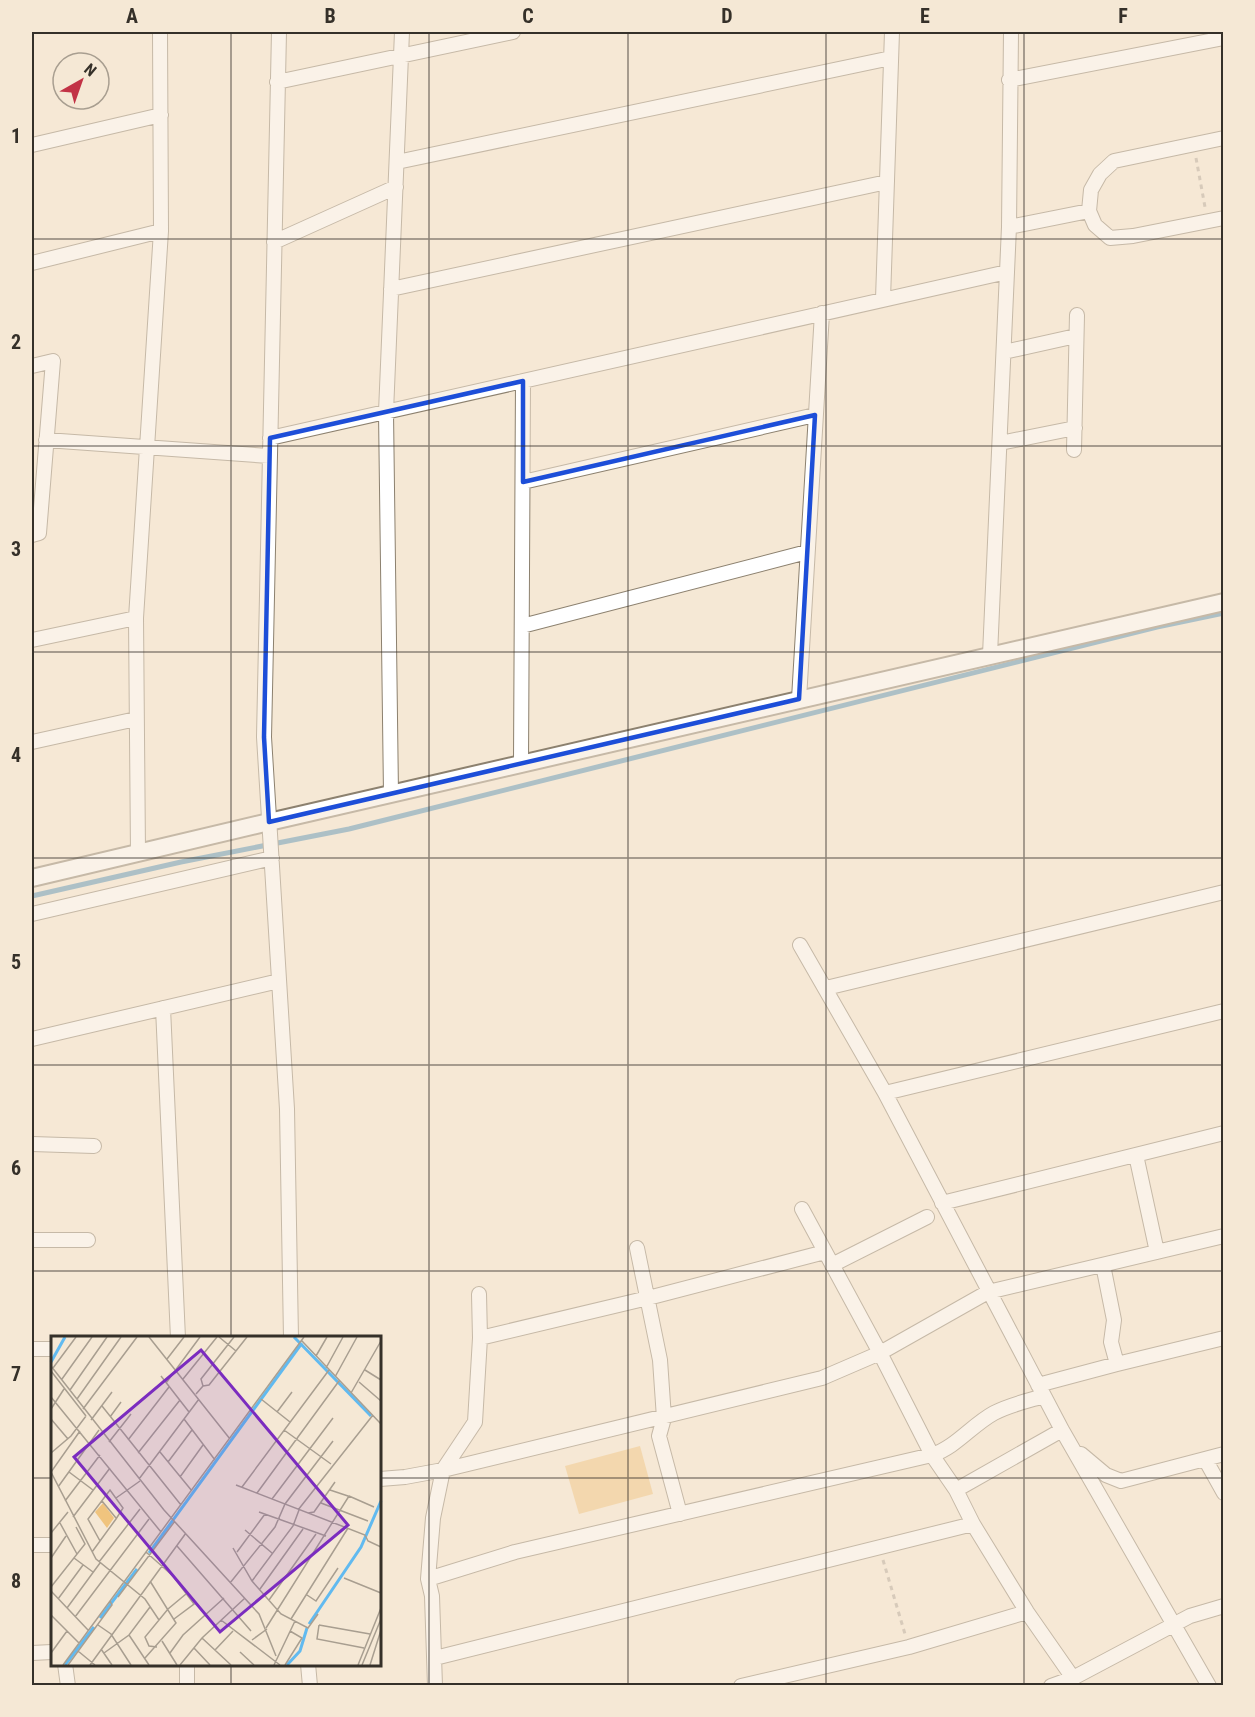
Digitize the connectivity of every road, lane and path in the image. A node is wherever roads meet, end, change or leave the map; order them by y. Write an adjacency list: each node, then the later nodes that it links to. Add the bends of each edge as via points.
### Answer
1 (160, 32): 12 (street)
2 (279, 32): 11 (street)
3 (402, 32): 8 (street)
4 (513, 32): 8 (street)
5 (892, 32): 9 (street)
6 (1011, 32): 10 (street)
7 (1224, 38): 10 (street)
8 (401, 55): 11 (street); 16 (street)
9 (891, 58): 16 (street); 17 (street)
10 (1009, 80): 22 (street)
11 (277, 81): 24 (street)
12 (161, 114): 15 (street); 23 (street)
13 (1224, 138): 14 (street)
14 (1194, 144): 19 (street, via 1114,161 1090,190); 21 (path)
15 (32, 145)
16 (397, 162): 18 (street)
17 (887, 182): 27 (street); 28 (street)
18 (396, 187): 24 (street); 27 (street)
19 (1089, 211): 21 (street, via 1095,225 1110,238); 22 (street)
20 (1224, 218): 21 (street)
21 (1208, 221)
22 (1010, 227): 26 (street)
23 (161, 231): 25 (street); 41 (street)
24 (274, 242): 38 (street)
25 (32, 263)
26 (1007, 272): 28 (street); 32 (street)
27 (392, 289): 35 (street)
28 (883, 299): 29 (street)
29 (822, 313): 34 (street); 36 (street)
30 (1077, 315): 31 (street)
31 (1076, 336): 32 (street); 37 (street)
32 (1004, 352): 40 (street)
33 (32, 366): 39 (street, via 53,361)
34 (523, 381): 35 (street); 44 (street)
35 (386, 412): 38 (street); 56 (street)
36 (815, 415): 44 (street); 46 (street)
37 (1075, 428): 40 (street); 42 (street)
38 (270, 438): 43 (street)
39 (45, 440): 41 (street); 45 (street, via 39,533)
40 (1000, 443): 51 (street)
41 (148, 449): 43 (street); 48 (street)
42 (1074, 450)
43 (269, 456): 57 (street, via 264,737)
44 (523, 482): 49 (street)
45 (32, 535)
46 (807, 552): 49 (street); 52 (street)
47 (1224, 602): 51 (street)
48 (136, 618): 50 (street); 53 (street)
49 (522, 626): 55 (street)
50 (32, 640)
51 (990, 655): 52 (street)
52 (799, 699): 55 (street)
53 (136, 719): 54 (street); 58 (street)
54 (32, 742)
55 (521, 764): 56 (street)
56 (391, 794): 57 (street)
57 (269, 822): 58 (street); 59 (street)
58 (138, 853): 60 (street)
59 (272, 858): 62 (street); 64 (street)
60 (32, 878)
61 (1224, 892): 65 (street)
62 (32, 914)
63 (800, 945): 65 (street)
64 (279, 981): 66 (street); 89 (street)
65 (826, 988): 69 (street)
66 (163, 1008): 68 (street); 88 (street)
67 (1224, 1011): 69 (street)
68 (32, 1039)
69 (885, 1093): 74 (street)
70 (1224, 1133): 73 (street)
71 (32, 1144): 72 (street)
72 (94, 1146)
73 (1136, 1155): 74 (street); 82 (street)
74 (942, 1203): 85 (street)
75 (802, 1209): 81 (street)
76 (927, 1217): 83 (street)
77 (1224, 1236): 82 (street)
78 (32, 1240): 79 (street)
79 (88, 1240)
80 (637, 1248): 87 (street)
81 (825, 1252): 83 (street); 87 (street)
82 (1157, 1252): 84 (street)
83 (832, 1265): 94 (street)
84 (1103, 1265): 85 (street); 95 (street, via 1114,1320 1111,1342)
85 (988, 1292): 94 (street); 96 (street)
86 (479, 1294): 90 (street)
87 (648, 1298): 90 (street); 97 (street, via 660,1360)
88 (178, 1336)
89 (291, 1336)
90 (480, 1338): 103 (street, via 475,1422)
91 (1224, 1338): 95 (street)
92 (32, 1349): 93 (street)
93 (51, 1350)
94 (880, 1353): 97 (street, via 822,1378); 101 (street)
95 (1117, 1364): 96 (street)
96 (1041, 1390): 98 (street); 101 (street, via 993,1413 945,1451)
97 (664, 1418): 103 (street); 107 (street, via 659,1436)
98 (1062, 1430): 99 (street); 105 (street)
99 (1075, 1449): 102 (street, via 1106,1475 1121,1481); 115 (street)
100 (1224, 1454): 102 (street)
101 (932, 1455): 105 (street); 107 (street)
102 (1205, 1459): 106 (street)
103 (442, 1470): 104 (street); 112 (street, via 432,1518)
104 (381, 1479)
105 (956, 1490): 108 (street)
106 (1224, 1493)
107 (680, 1514): 112 (street, via 514,1552)
108 (973, 1524): 111 (street); 114 (street)
109 (32, 1545): 110 (street)
110 (51, 1545)
111 (879, 1546): 116 (path); 119 (street)
112 (429, 1579): 119 (street)
113 (1224, 1606): 115 (street, via 1190,1616)
114 (1027, 1612): 116 (street); 123 (street)
115 (1174, 1626): 123 (street); 130 (street)
116 (909, 1647): 128 (street)
117 (51, 1652): 118 (street)
118 (32, 1653)
119 (435, 1658): 127 (street)
120 (65, 1666): 124 (street)
121 (187, 1666): 125 (street)
122 (308, 1666): 126 (street)
123 (1073, 1678): 129 (street)
124 (68, 1686)
125 (187, 1686)
126 (310, 1686)
127 (435, 1686)
128 (741, 1686)
129 (1051, 1686)
130 (1209, 1686)

